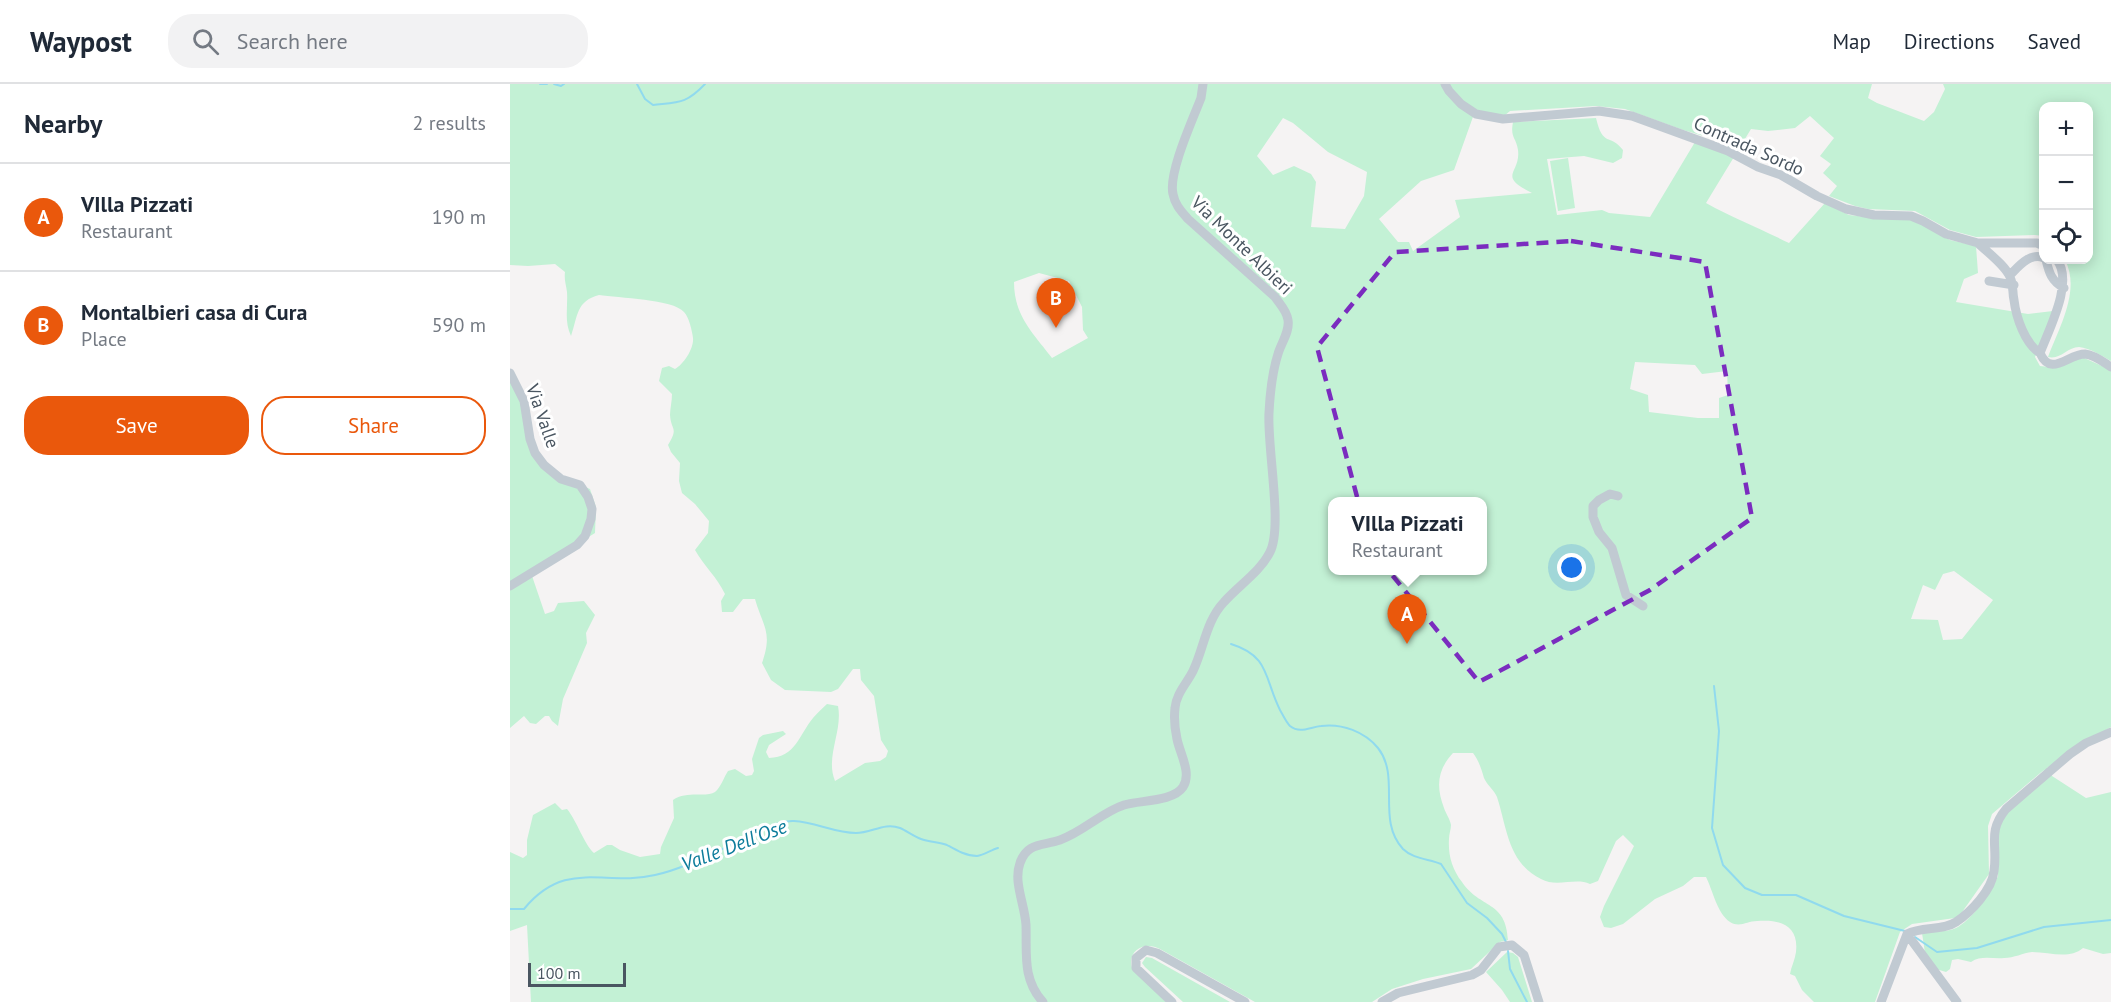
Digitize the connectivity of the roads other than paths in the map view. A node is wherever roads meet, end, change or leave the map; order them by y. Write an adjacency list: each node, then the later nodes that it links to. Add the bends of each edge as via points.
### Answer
1 (1203, 84): 21 (street, Via Monte Albieri, via 1173,177 1173,195 1188,219 1275,297 1288,318 1274,370 1269,414 1275,539 1263,563 1211,619 1193,671 1178,696 1176,736 1186,769 1183,787 1170,796 1118,808 1059,841 1035,845 1020,860 1026,969)
2 (1445, 84): 3 (street, Contrada Sordo, via 1466,108 1503,119 1599,111 1632,116 1728,151 1845,209 1911,216 1946,234)
3 (1978, 243): 4 (street, Contrada Sordo); 8 (street)
4 (2039, 244)
5 (2039, 256): 8 (street, via 2031,257)
6 (2046, 264): 11 (street, via 2056,284)
7 (2061, 264): 11 (street)
8 (2010, 275): 10 (street)
9 (1989, 282): 10 (street)
10 (2014, 285): 12 (street, via 2013,298 2028,342)
11 (2064, 288): 12 (street)
12 (2040, 353): 13 (street, via 2046,362 2055,365 2086,354)
13 (2111, 367)
14 (510, 373): 16 (street, Via Valle, via 524,400 535,453 561,479 580,485 592,509 585,536 577,545)
15 (1618, 496): 17 (street, via 1610,494 1599,500 1593,506 1593,518 1612,548 1626,595)
16 (510, 586)
17 (1643, 606)
18 (2111, 732): 19 (street, via 2070,754 2006,809 1995,828 1994,872 1989,885 1964,916 1954,924)
19 (1908, 934): 20 (street); 26 (street)
20 (1884, 1000)
21 (1043, 1002)
22 (1172, 1002): 23 (street, via 1136,968 1136,958 1146,950)
23 (1245, 1002)
24 (1382, 1002): 25 (street, via 1398,993 1472,975 1503,945 1512,945 1524,955)
25 (1539, 1002)
26 (1958, 1002)

